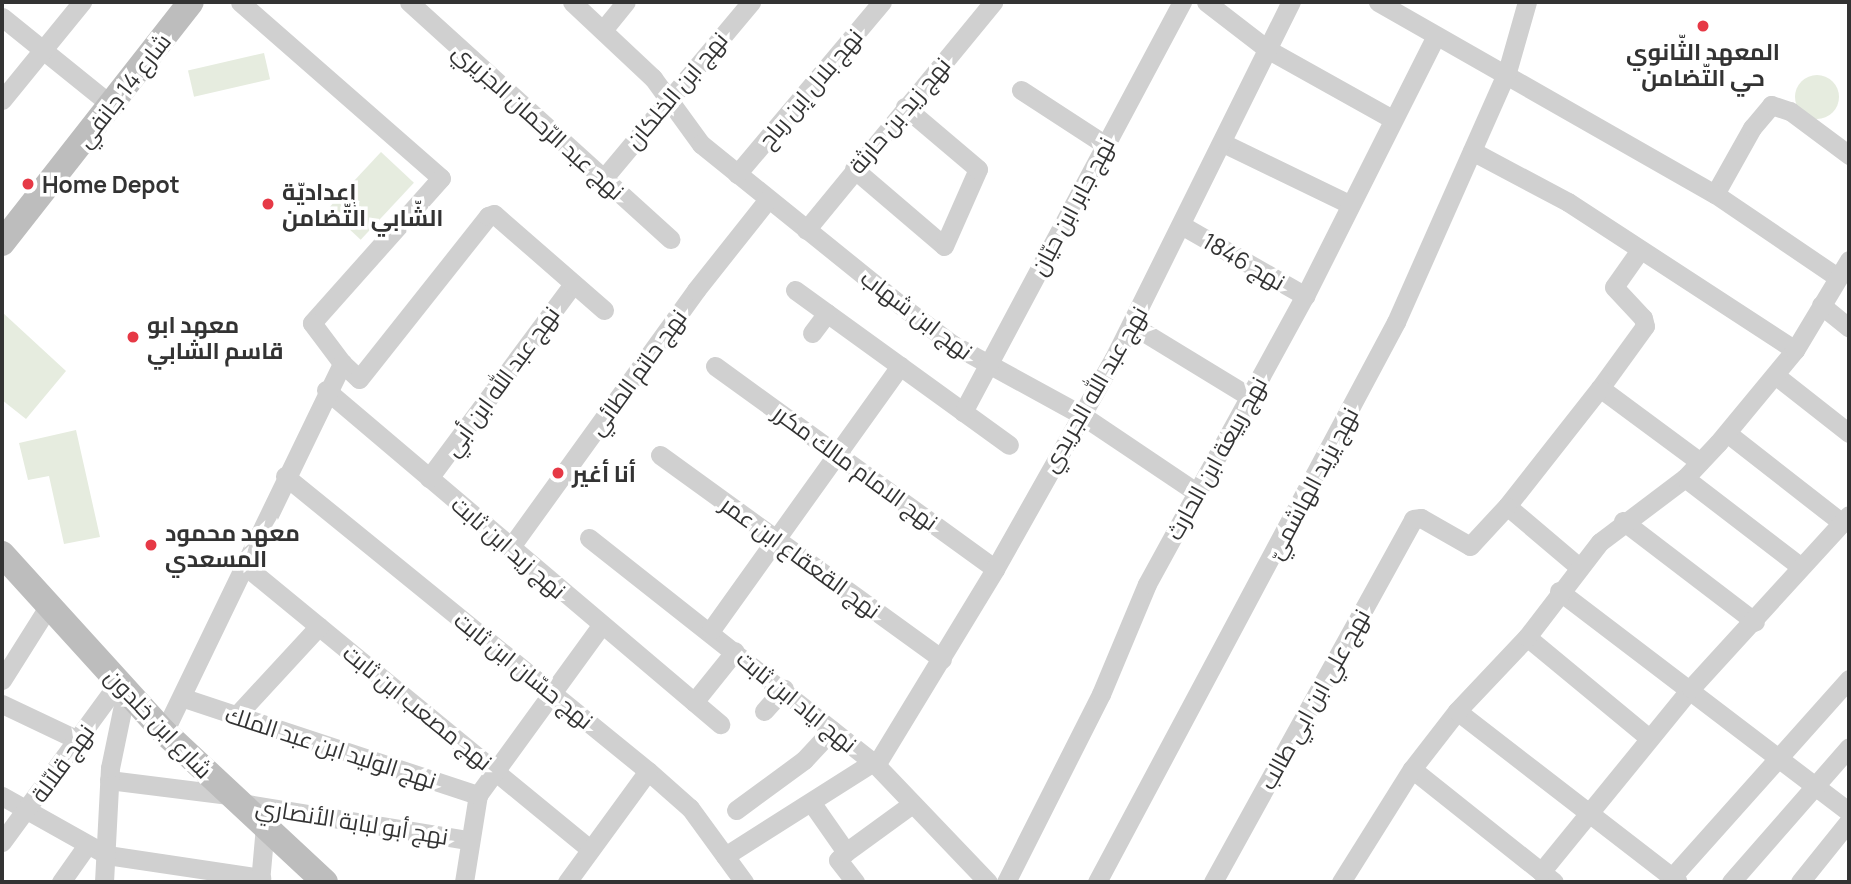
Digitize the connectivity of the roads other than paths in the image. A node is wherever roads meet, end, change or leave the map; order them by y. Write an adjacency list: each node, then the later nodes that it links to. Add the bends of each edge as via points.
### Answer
1 (82, 2): 19 (street)
2 (191, 2): 24 (street, شارع 14 جانفي)
3 (240, 2): 54 (street, via 441,177 312,323 321,341)
4 (409, 2): 33 (street, نهج عبد الرّحمان الجزيري)
5 (572, 2): 16 (street, نهج ابن شهاب)
6 (626, 2): 16 (street)
7 (751, 2): 22 (street, نهج ابن الخلكان)
8 (882, 2): 32 (street, نهج بلال إبن رباح)
9 (993, 2): 25 (street, نهج زيد بن حارثة)
10 (1182, 2): 28 (street, نهج جابر ابن حيّان)
11 (1206, 2): 18 (street)
12 (1291, 2): 18 (street, نهج عبد الله الجريدي)
13 (1378, 2): 17 (street)
14 (1527, 2): 20 (street, نهج يزيد الهاشميّ)
15 (2, 17): 19 (street)
16 (603, 30): 22 (street, نهج ابن شهاب)
17 (1435, 37): 20 (street); 26 (street, نهج ربيعة ابن الحارث)
18 (1266, 49): 26 (street); 27 (street, نهج عبد الله الجريدي)
19 (41, 50): 23 (street); 24 (street)
20 (1506, 74): 29 (street, نهج يزيد الهاشميّ); 34 (street)
21 (1021, 90): 28 (street)
22 (669, 97): 32 (street, نهج ابن شهاب, via 693,136); 33 (street, نهج ابن الخلكان)
23 (2, 100)
24 (111, 105): 40 (street, شارع 14 جانفي)
25 (905, 107): 31 (street, نهج زيد بن حارثة); 31 (street, via 978,169 944,246)
26 (1392, 119): 36 (street, نهج ربيعة ابن الحارث)
27 (1223, 143): 36 (street); 37 (street, نهج عبد الله الجريدي)
28 (1104, 144): 55 (street, نهج جابر ابن حيّان)
29 (1472, 150): 41 (street, via 1568,202); 149 (street, نهج يزيد الهاشميّ, via 1354,407)
30 (1849, 155): 34 (street, via 1790,111 1771,105 1752,128)
31 (854, 169): 38 (street, نهج زيد بن حارثة)
32 (737, 174): 35 (street, نهج ابن شهاب)
33 (603, 179): 39 (street, نهج عبد الرّحمان الجزيري)
34 (1715, 194): 43 (street)
35 (768, 199): 38 (street, نهج ابن شهاب); 79 (street, نهج حاتم الطائي, via 696,290)
36 (1349, 204): 46 (street, نهج ربيعة ابن الحارث)
37 (1183, 226): 46 (street, نهج 1846); 50 (street, نهج عبد الله الجريدي)
38 (806, 230): 55 (street, نهج ابن شهاب, via 952,344)
39 (670, 239)
40 (2, 243)
41 (1640, 250): 53 (street); 59 (street, via 1614,286 1645,326)
42 (1849, 260): 43 (street)
43 (1837, 277): 47 (street)
44 (573, 284): 48 (street); 54 (street, via 491,214 359,379); 71 (street, نهج عبد الله ابن أبي)
45 (795, 290): 49 (street)
46 (1305, 296): 61 (street, نهج ربيعة ابن الحارث)
47 (1821, 305): 51 (street); 53 (street)
48 (604, 310)
49 (827, 313): 52 (street); 57 (street)
50 (1132, 325): 61 (street); 63 (street, نهج عبد الله الجريدي)
51 (1849, 328)
52 (811, 333)
53 (1795, 350): 58 (street)
54 (342, 363): 60 (street)
55 (988, 365): 62 (street, نهج جابر ابن حيّان); 63 (street, نهج ابن شهاب)
56 (715, 366): 67 (street, نهج الامام مالك مكرر)
57 (900, 366): 62 (street); 67 (street)
58 (1775, 375): 64 (street); 65 (street)
59 (1600, 388): 69 (street); 74 (street)
60 (326, 390): 70 (street); 71 (street, نهج زيد ابن ثابت)
61 (1250, 397): 73 (street, نهج ربيعة ابن الحارث)
62 (963, 412): 66 (street)
63 (1080, 414): 73 (street, نهج ابن شهاب); 84 (street, نهج عبد الله الجريدي)
64 (1727, 433): 69 (street); 75 (street)
65 (1849, 433)
66 (1009, 445)
67 (839, 453): 77 (street); 84 (street, نهج الامام مالك مكرر)
68 (660, 455): 77 (street, نهج القعقاع ابن عمر)
69 (1700, 462): 72 (street)
70 (285, 476): 81 (street); 99 (street, نهج حسّان ابن ثابت)
71 (429, 478): 79 (street, نهج زيد ابن ثابت)
72 (1685, 478): 76 (street); 83 (street)
73 (1196, 492): 148 (street, نهج ربيعة ابن الحارث, via 1147,584 1101,694)
74 (1507, 506): 82 (street); 150 (street, نهج علي ابن ابي طالب, via 1470,546 1416,517)
75 (1846, 519): 83 (street)
76 (1623, 521): 82 (street); 87 (street)
77 (778, 537): 90 (street); 93 (street, نهج القعقاع ابن عمر)
78 (589, 538): 90 (street, نهج اياد ابن ثابت)
79 (510, 548): 89 (street, نهج زيد ابن ثابت)
80 (2, 554): 86 (street, شارع ابن خلدون)
81 (244, 565): 88 (street, نهج مصعب ابن ثابت); 100 (street)
82 (1579, 567): 85 (street)
83 (1801, 567): 87 (street)
84 (995, 569): 93 (street, نهج عبد الله الجريدي)
85 (1559, 591): 91 (street); 97 (street)
86 (48, 607): 95 (street); 96 (street, شارع ابن خلدون)
87 (1755, 622): 97 (street)
88 (319, 626): 105 (street); 115 (street, نهج مصعب ابن ثابت)
89 (601, 626): 99 (street); 101 (street, نهج زيد ابن ثابت)
90 (711, 630): 92 (street, نهج اياد ابن ثابت)
91 (1527, 637): 104 (street); 109 (street)
92 (735, 651): 98 (street, نهج اياد ابن ثابت); 101 (street)
93 (942, 659): 113 (street, نهج عبد الله الجريدي)
94 (1849, 679): 112 (street)
95 (2, 680)
96 (122, 687): 108 (street, شارع ابن خلدون); 110 (street, نهج قلاّلة); 117 (street)
97 (1691, 688): 109 (street); 112 (street)
98 (784, 689): 103 (street); 107 (street, نهج اياد ابن ثابت)
99 (553, 694): 115 (street); 116 (street, نهج حسّان ابن ثابت)
100 (184, 698): 105 (street, نهج الوليد ابن عبد الملك); 108 (street)
101 (694, 702): 106 (street, نهج زيد ابن ثابت)
102 (2, 704): 110 (street)
103 (764, 711)
104 (1457, 711): 114 (street); 127 (street)
105 (236, 716): 119 (street, نهج الوليد ابن عبد الملك)
106 (720, 724)
107 (832, 730): 113 (street, نهج اياد ابن ثابت); 124 (street, via 804,760)
108 (164, 732): 121 (street, شارع ابن خلدون)
109 (1649, 738): 127 (street)
110 (80, 741): 125 (street, نهج قلاّلة)
111 (1849, 747): 118 (street)
112 (1779, 758): 118 (street); 139 (street)
113 (875, 763): 122 (street); 123 (street, نهج اياد ابن ثابت)
114 (1412, 769): 137 (street); 151 (street)
115 (497, 771): 119 (street); 133 (street, نهج مصعب ابن ثابت)
116 (648, 771): 133 (street); 136 (street, نهج حسّان ابن ثابت, via 690,808)
117 (109, 780): 121 (street, نهج أبو لبابة الأنصاري); 135 (street)
118 (1815, 786): 126 (street); 152 (street)
119 (478, 795): 130 (street)
120 (2, 796): 125 (street)
121 (233, 798): 129 (street, شارع ابن خلدون); 130 (street, نهج أبو لبابة الأنصاري)
122 (811, 802): 134 (street); 136 (street)
123 (912, 804): 134 (street); 147 (street, نهج اياد ابن ثابت)
124 (736, 810)
125 (26, 812): 131 (street, نهج قلاّلة); 132 (street)
126 (1849, 812)
127 (1588, 814): 137 (street); 139 (street)
128 (1849, 821): 153 (street)
129 (265, 826): 138 (street); 142 (street, شارع ابن خلدون)
130 (468, 840): 143 (street)
131 (2, 842)
132 (88, 845): 135 (street); 140 (street)
133 (590, 849): 144 (street)
134 (846, 852): 146 (street, via 838,860)
135 (107, 855): 138 (street); 141 (street)
136 (725, 856): 145 (street, نهج حسّان ابن ثابت)
137 (1548, 877)
138 (260, 880)
139 (1675, 880)
140 (61, 882)
141 (104, 882)
142 (325, 882)
143 (464, 882)
144 (567, 882)
145 (744, 882)
146 (855, 882)
147 (988, 882)
148 (1006, 882)
149 (1097, 882)
150 (1213, 882)
151 (1341, 882)
152 (1731, 882)
153 (1800, 882)

